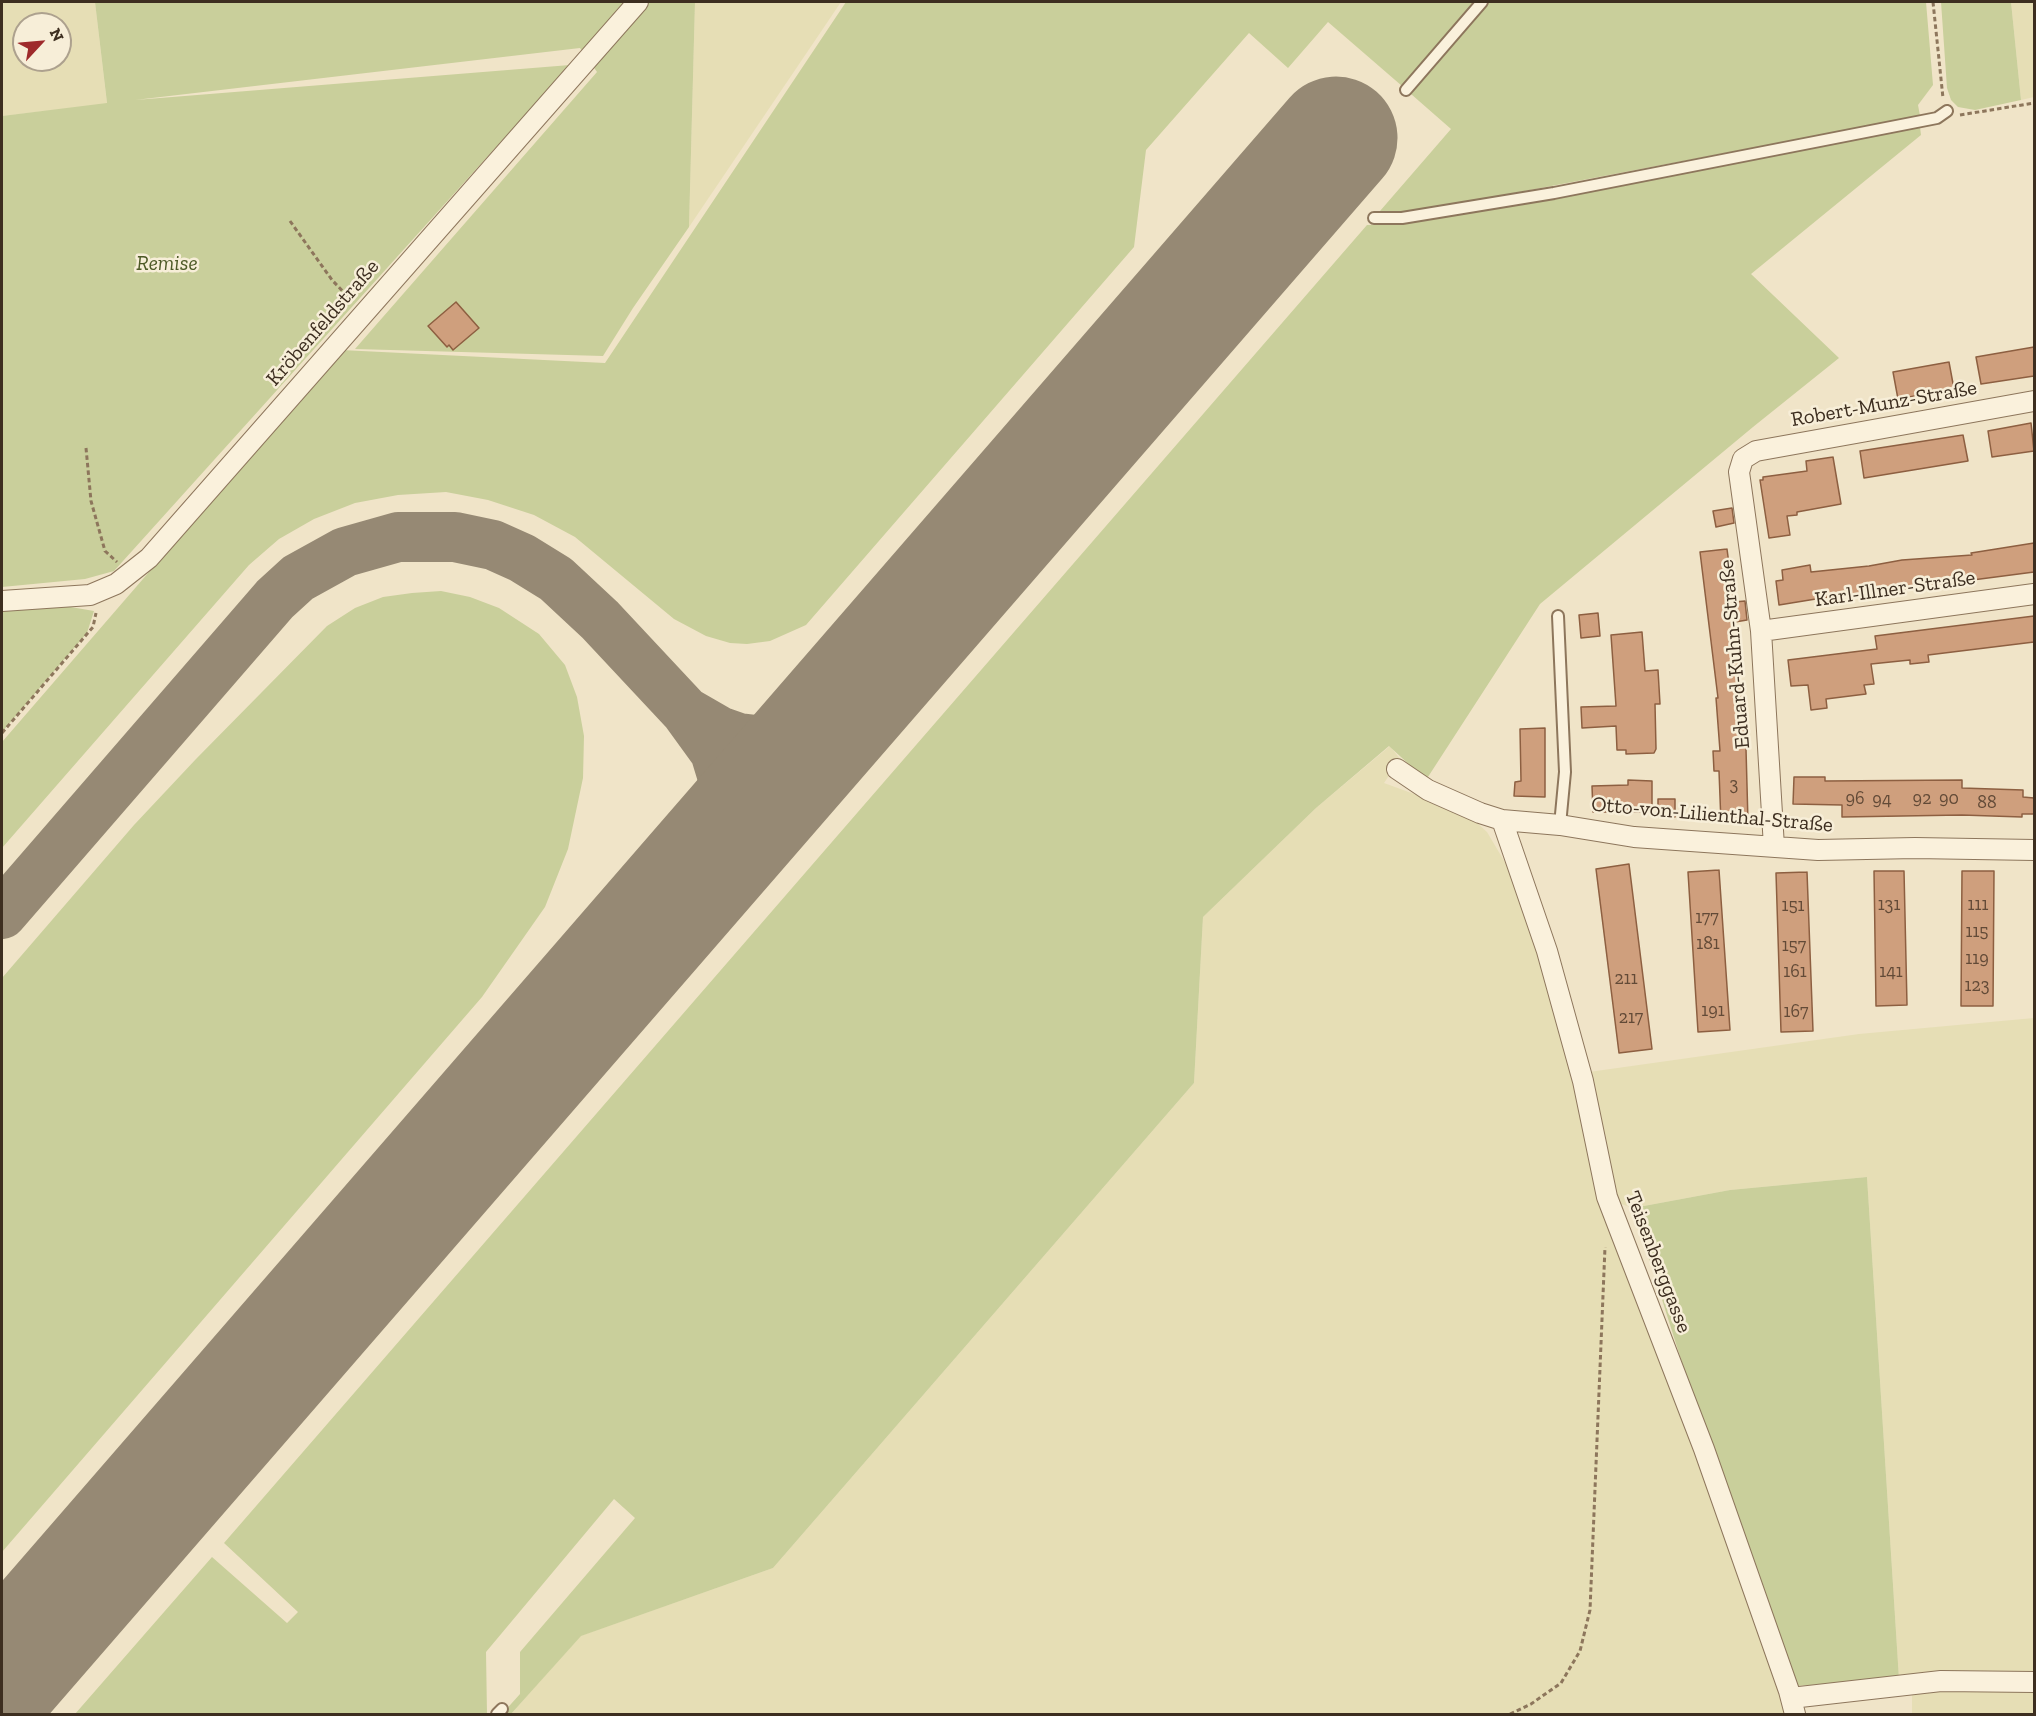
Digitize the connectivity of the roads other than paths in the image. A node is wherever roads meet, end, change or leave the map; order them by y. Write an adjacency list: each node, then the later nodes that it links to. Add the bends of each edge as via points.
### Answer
1 (638, 2): 9 (street, Kröbenfeldstraße, via 149,558 116,584 90,595)
2 (1482, 2): 3 (lane)
3 (1406, 90)
4 (1947, 111): 5 (lane, via 1936,118 1554,193 1402,218)
5 (1374, 218)
6 (2034, 401): 7 (street, Robert-Munz-Straße, via 1756,451)
7 (1743, 459): 11 (street, Eduard-Kuhn-Straße, via 1739,472)
8 (2034, 594): 11 (street, Karl-Illner-Straße)
9 (2, 601)
10 (1558, 616): 14 (lane, via 1565,772)
11 (1761, 631): 15 (street, Eduard-Kuhn-Straße)
12 (1397, 769): 13 (street, Otto-von-Lilienthal-Straße, via 1428,790)
13 (1502, 820): 14 (street, Otto-von-Lilienthal-Straße); 18 (street, Teisenberggasse, via 1547,951 1583,1081 1607,1197 1704,1449)
14 (1560, 825): 15 (street, Otto-von-Lilienthal-Straße, via 1634,837)
15 (1774, 847): 16 (street, Otto-von-Lilienthal-Straße)
16 (2034, 850)
17 (2034, 1682): 18 (street, via 1941,1681)
18 (1793, 1706)

